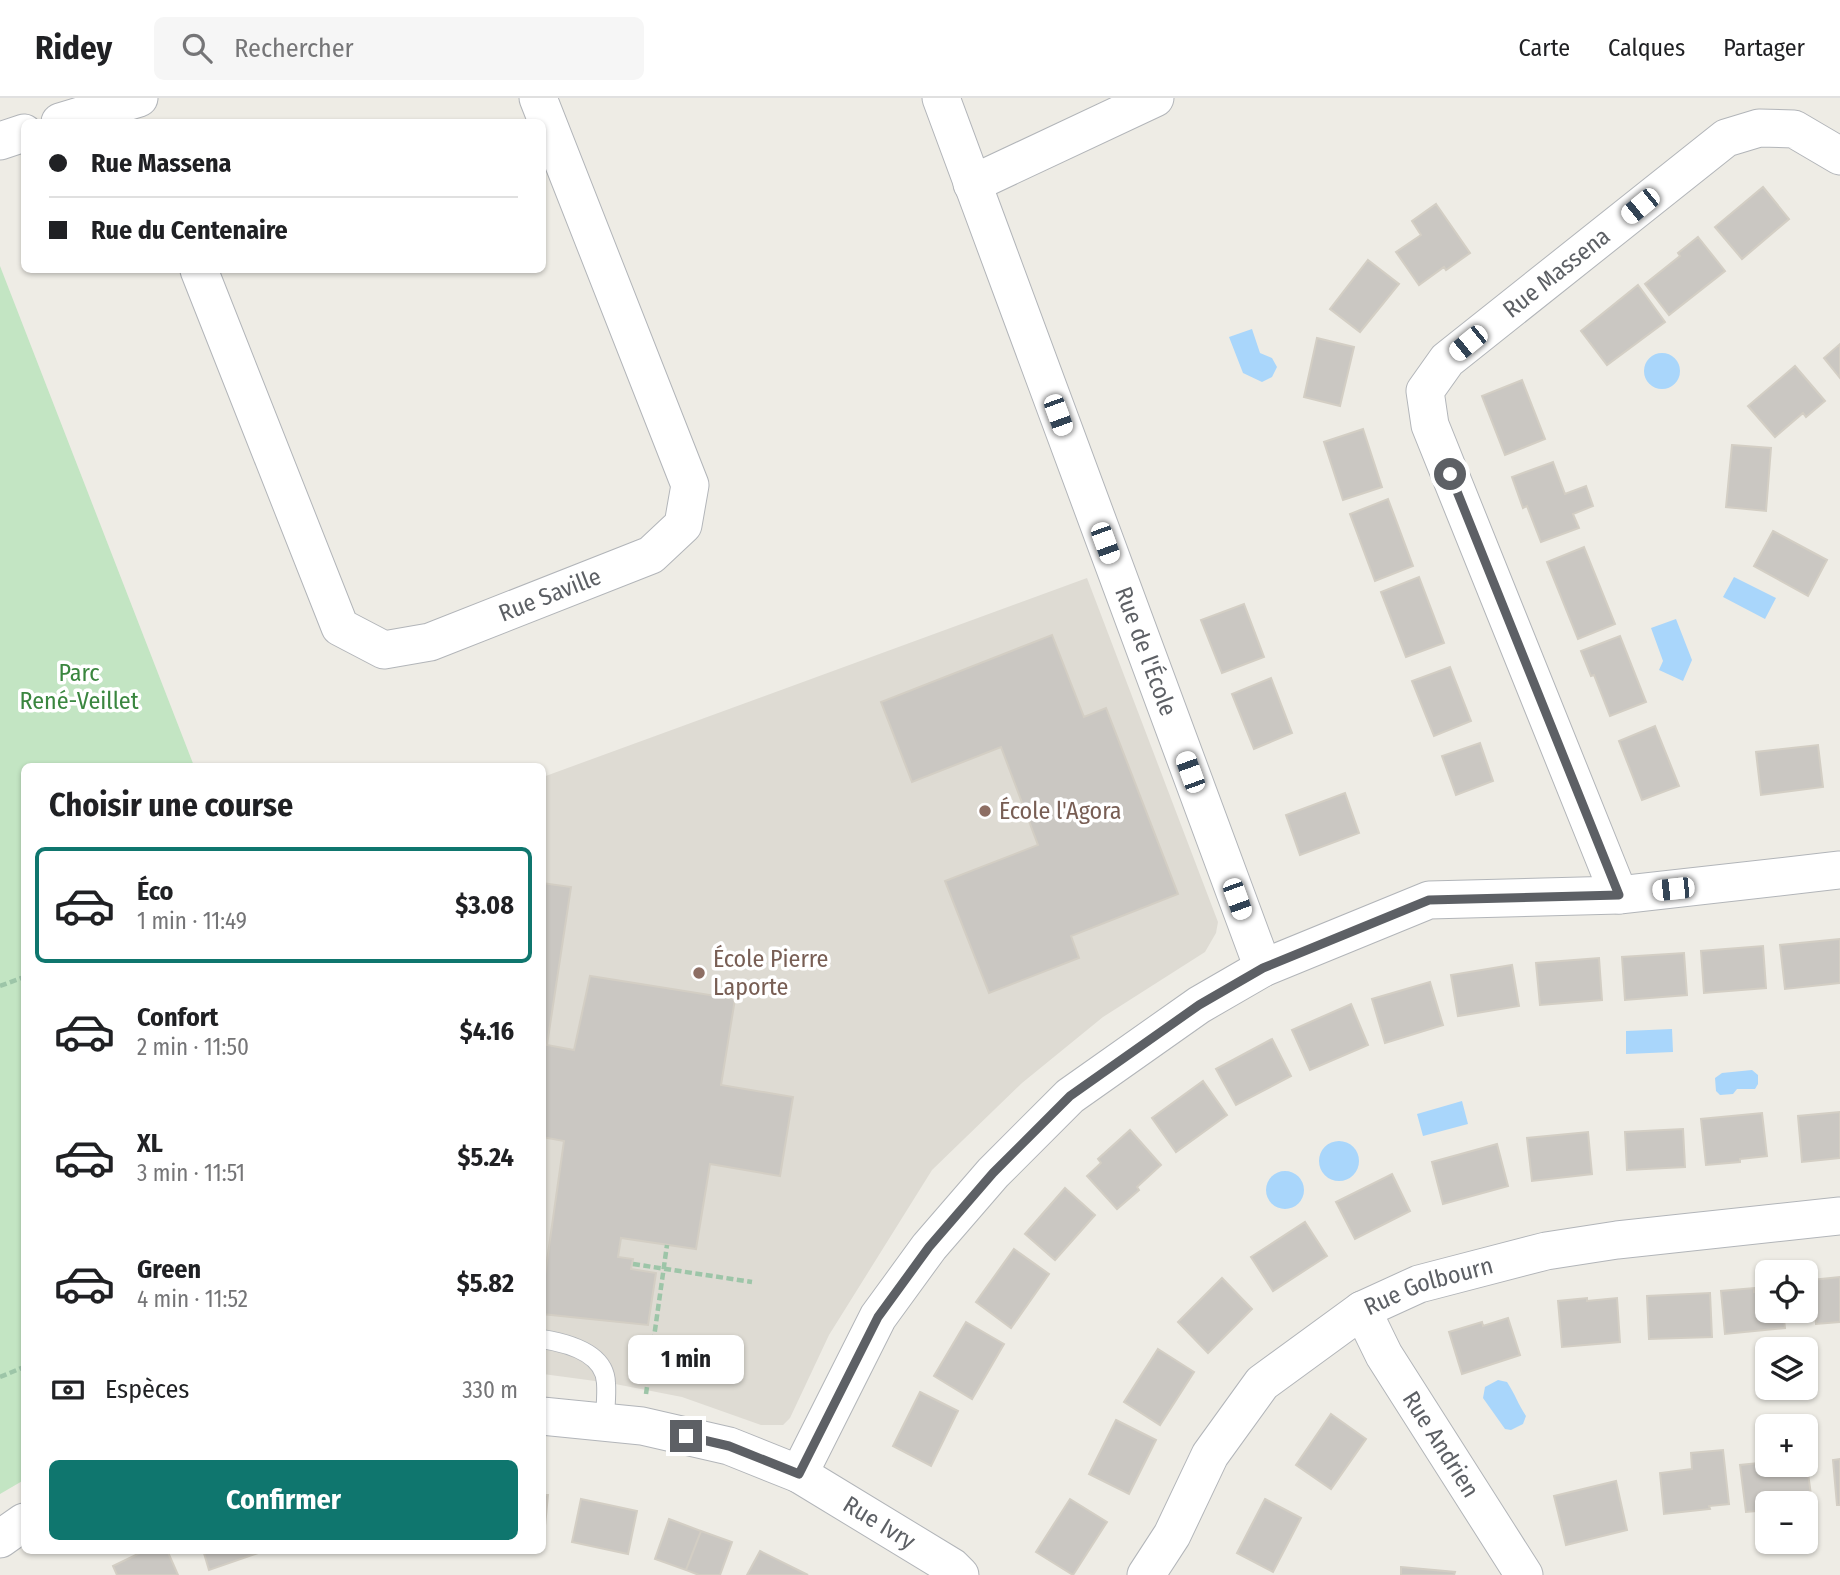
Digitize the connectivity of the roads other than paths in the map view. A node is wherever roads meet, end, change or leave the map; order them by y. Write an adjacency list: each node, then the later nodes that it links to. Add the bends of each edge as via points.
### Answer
1 (538, 98): 10 (street, Rue Saville, via 690,485 683,524 651,555 430,642 384,650 340,627)
2 (940, 98): 9 (street, Rue de l'École)
3 (1155, 98): 9 (street)
4 (138, 107): 5 (street)
5 (76, 119)
6 (21, 134): 7 (street)
7 (0, 141)
8 (1840, 156): 12 (street, Rue Massena, via 1794,129 1759,128 1727,138 1447,360 1426,391 1430,425)
9 (972, 184): 13 (street, Rue de l'École)
10 (200, 273)
11 (1840, 870): 12 (street)
12 (1619, 895): 13 (street, via 1429,900)
13 (1263, 968): 19 (street, via 1199,1005 1070,1096 993,1173 929,1247 878,1317)
14 (1840, 1216): 15 (street, Rue Golbourn, via 1546,1251 1419,1284)
15 (1362, 1310): 23 (street, Rue Golbourn, via 1262,1383 1210,1455 1172,1535); 24 (street, Rue Andrien, via 1384,1355)
16 (546, 1340): 18 (lane, via 566,1343 599,1363 606,1380)
17 (546, 1416): 18 (street, Rue Ivry)
18 (605, 1422): 19 (street, Rue Ivry, via 729,1446)
19 (799, 1474): 22 (street, Rue Ivry)
20 (21, 1524): 21 (street)
21 (0, 1539)
22 (960, 1575)
23 (1146, 1575)
24 (1524, 1575)

